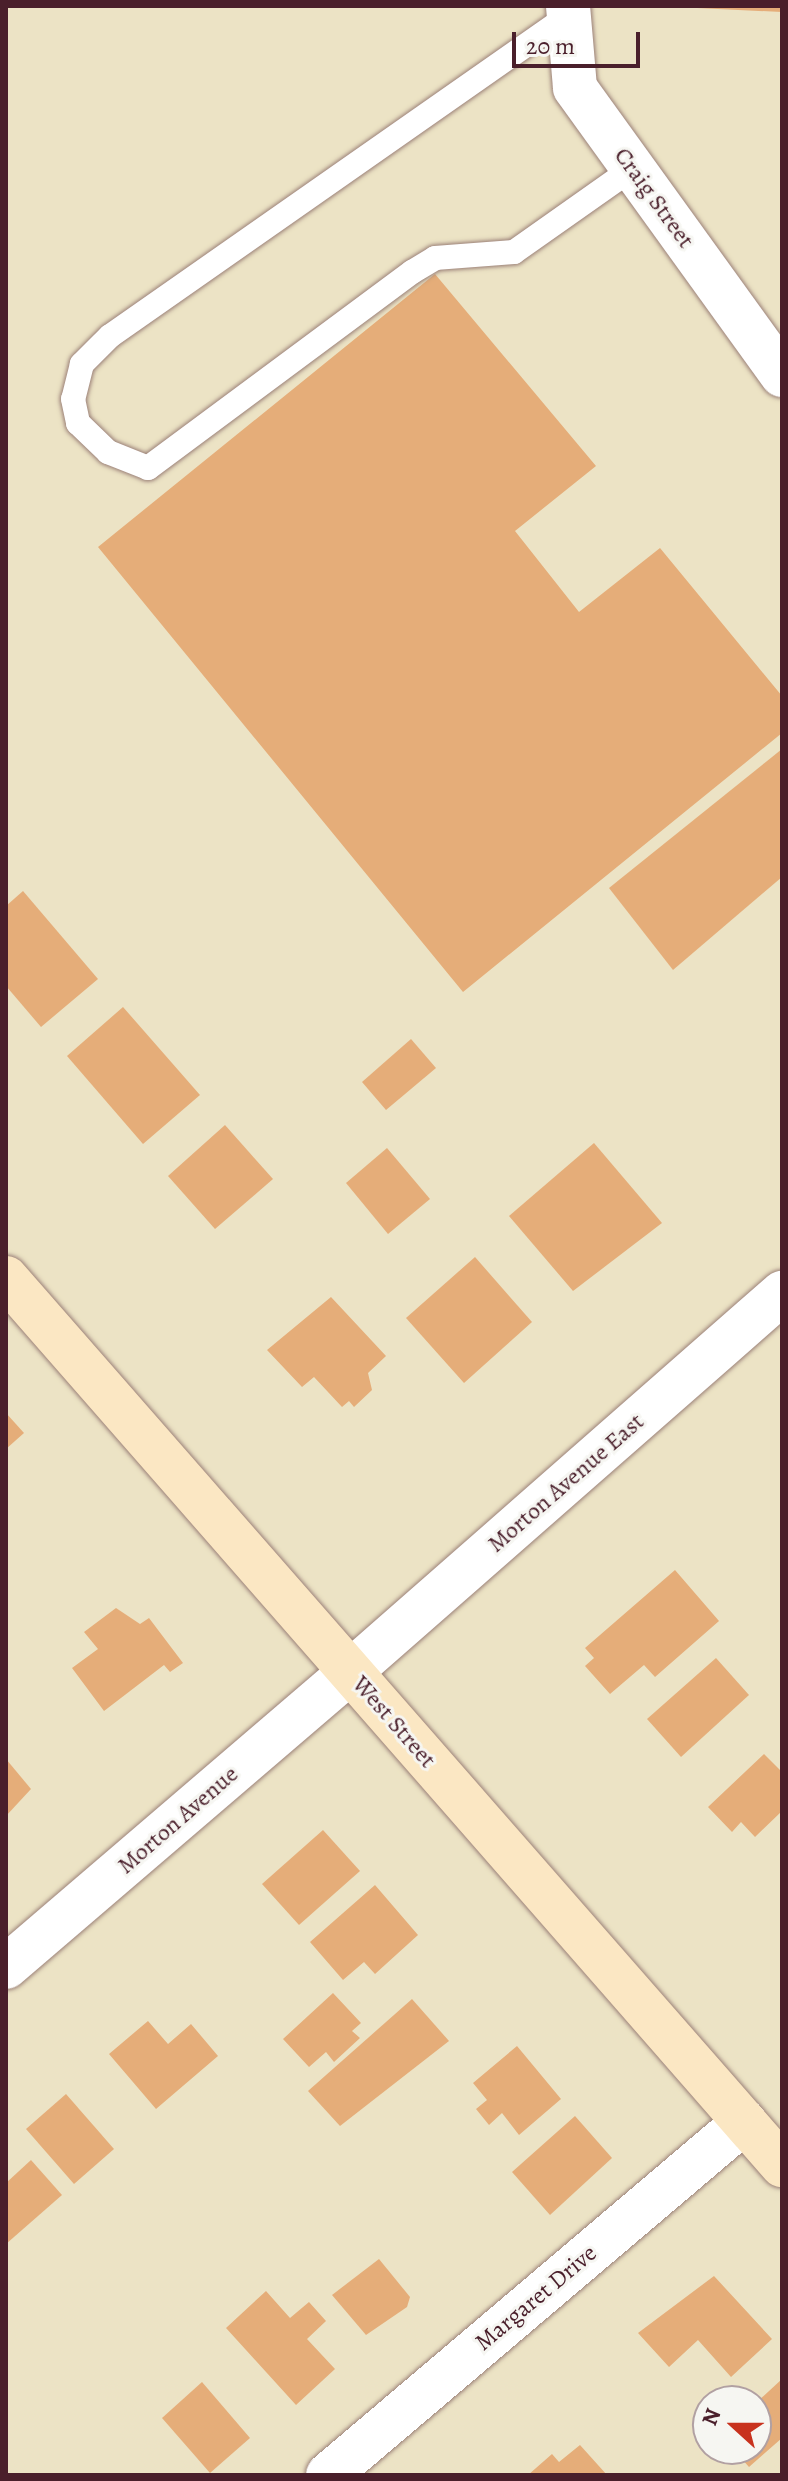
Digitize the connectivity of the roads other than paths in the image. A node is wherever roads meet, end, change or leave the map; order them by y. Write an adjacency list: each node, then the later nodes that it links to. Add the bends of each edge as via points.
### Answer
1 (568, 10): 2 (street, Craig Street, via 575,88); 2 (lane, via 110,336 82,364 73,399 78,423 108,452 148,468 412,272 435,258 514,252)
2 (633, 168): 3 (street, Craig Street)
3 (782, 375)
4 (6, 1278): 6 (main road, West Street)
5 (782, 1293): 6 (street, Morton Avenue East)
6 (350, 1672): 7 (street, Morton Avenue); 8 (main road, West Street)
7 (6, 1967)
8 (744, 2122): 9 (main road, West Street); 10 (street, Margaret Drive)
9 (782, 2165)
10 (328, 2475)

